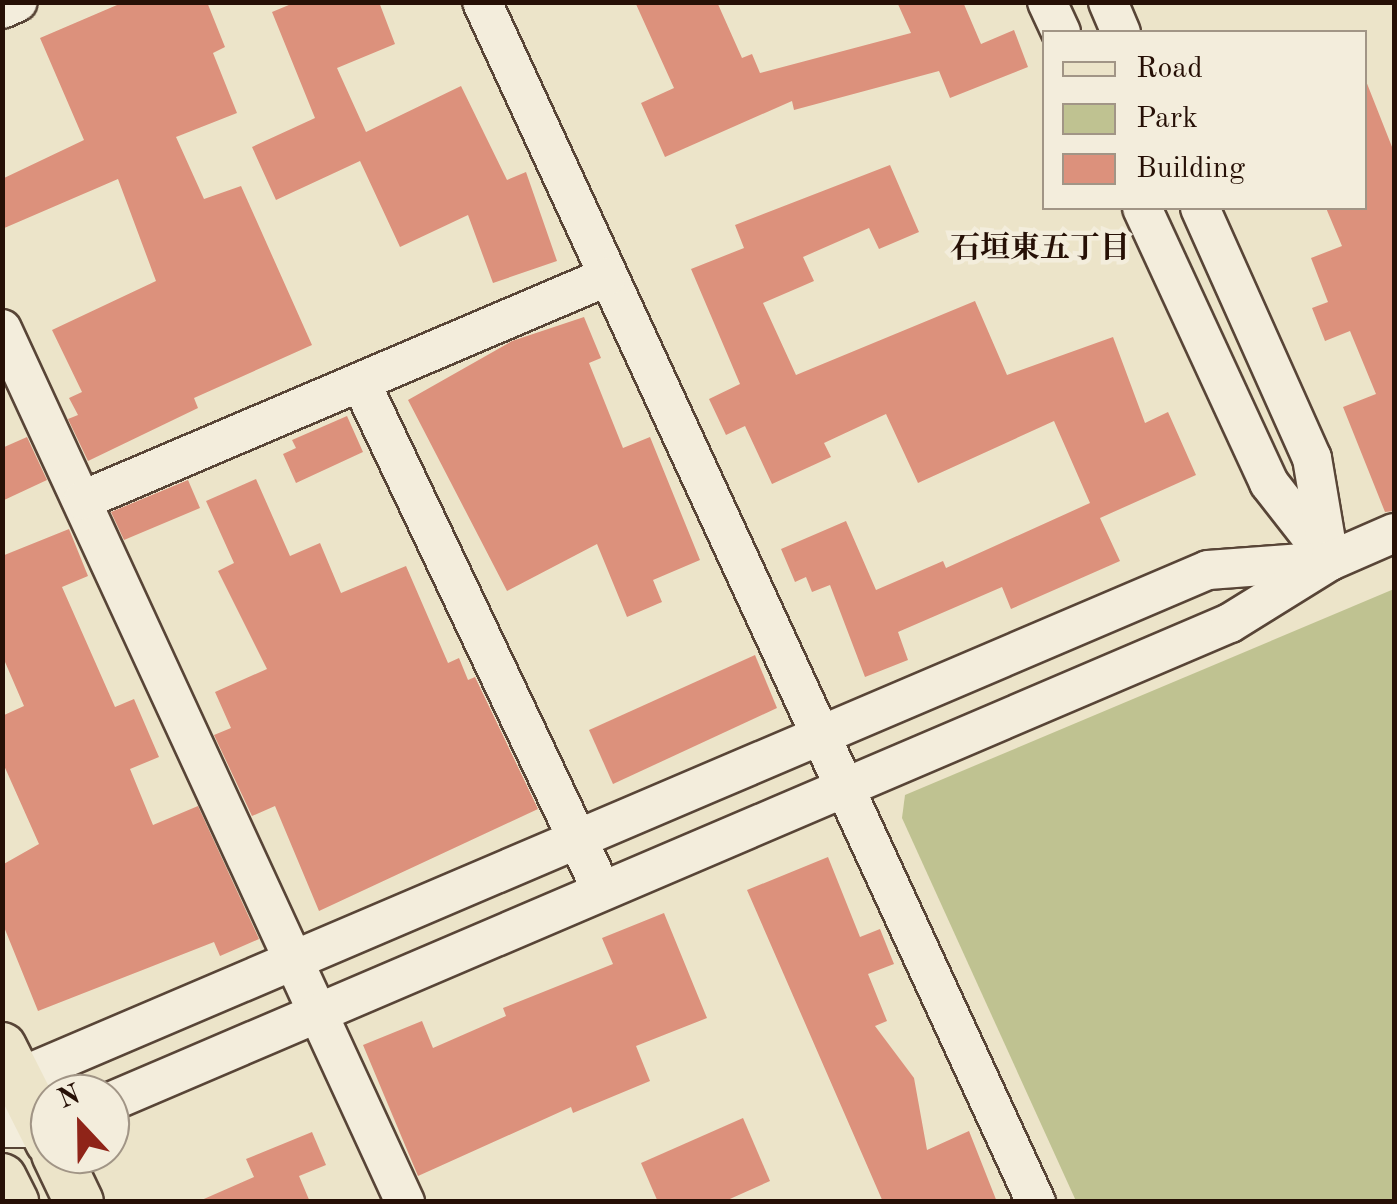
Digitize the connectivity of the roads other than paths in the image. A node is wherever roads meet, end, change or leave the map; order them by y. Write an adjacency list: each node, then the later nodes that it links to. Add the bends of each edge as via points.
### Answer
1 (18, 2): 5 (street)
2 (482, 2): 10 (street)
3 (1047, 2): 6 (street)
4 (1108, 2): 7 (street)
5 (2, 9)
6 (1060, 30)
7 (1120, 30)
8 (1143, 210): 15 (street, via 1268,484)
9 (1201, 210): 15 (street, via 1312,458)
10 (606, 277): 12 (street); 16 (street)
11 (2, 329): 13 (street)
12 (361, 383): 13 (street); 18 (street)
13 (83, 500): 20 (street)
14 (1394, 533): 15 (street)
15 (1330, 561): 16 (street, via 1208,570); 17 (street, via 1230,622)
16 (820, 736): 17 (street); 18 (street)
17 (844, 787): 19 (street); 30 (street)
18 (578, 841): 19 (street); 20 (street)
19 (602, 890): 21 (street)
20 (291, 962): 21 (street); 22 (street)
21 (314, 1014): 23 (street); 29 (street)
22 (8, 1074): 24 (main road)
23 (130, 1093)
24 (30, 1117)
25 (63, 1174): 28 (main road)
26 (2, 1178): 27 (main road)
27 (14, 1202)
28 (80, 1202)
29 (405, 1202)
30 (1036, 1202)

